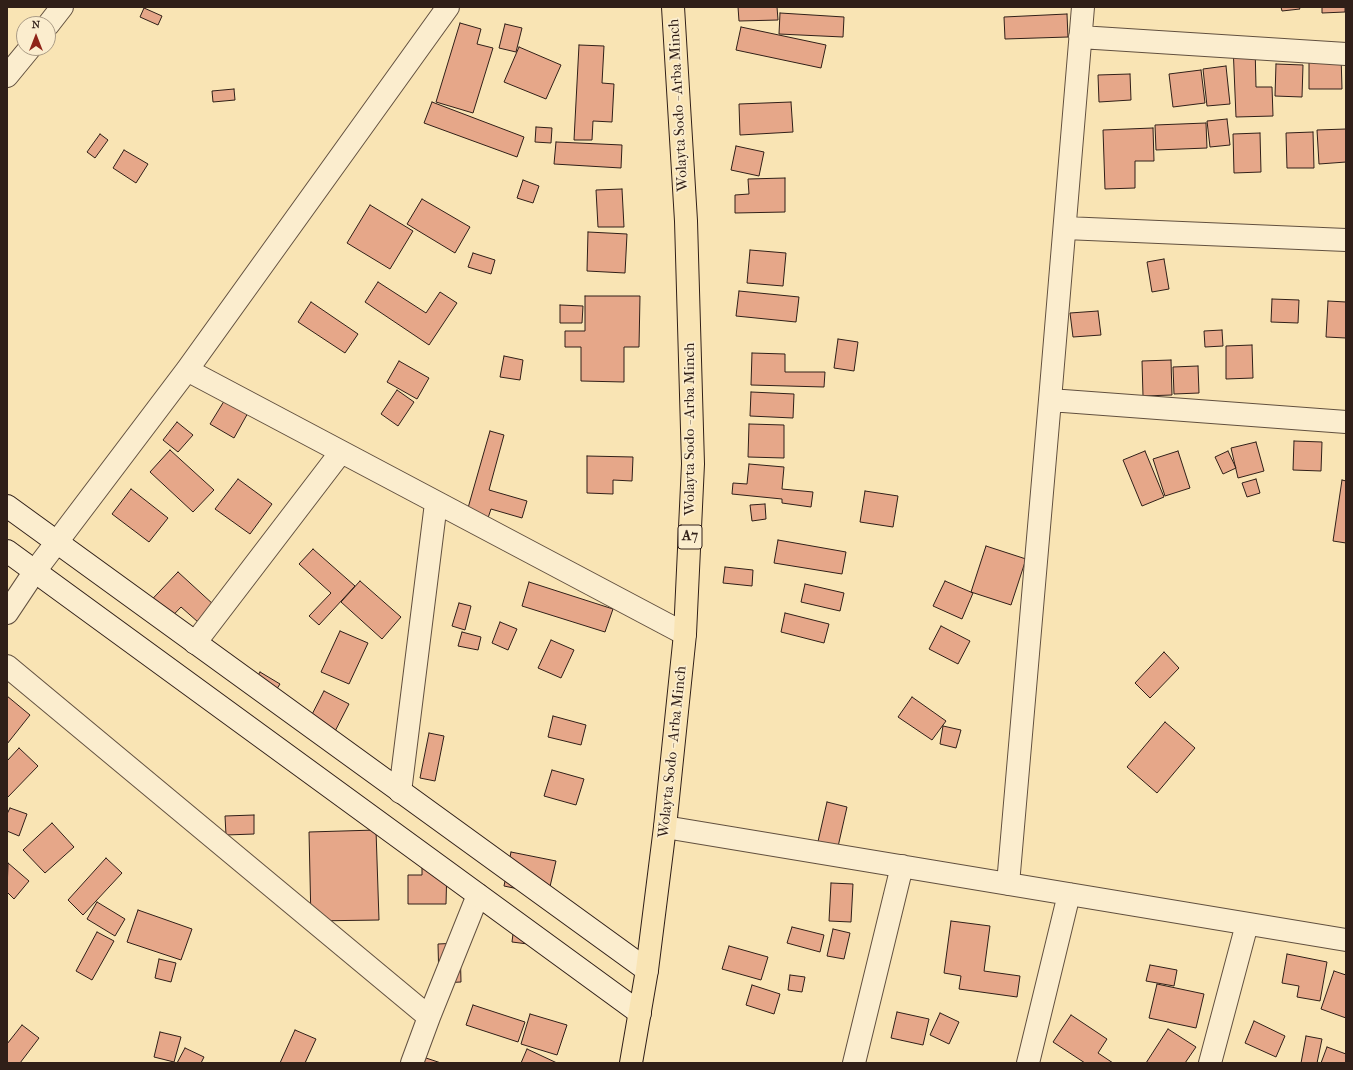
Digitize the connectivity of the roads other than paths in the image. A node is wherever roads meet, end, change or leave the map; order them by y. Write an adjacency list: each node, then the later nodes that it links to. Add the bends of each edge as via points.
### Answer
1 (62, 7): 5 (street)
2 (448, 7): 12 (street)
3 (673, 7): 22 (highway, Wolayta Sodo - Arba Minch / A7, via 686,222 694,464)
4 (1083, 7): 6 (street)
5 (55, 16)
6 (1080, 37): 7 (street); 10 (street)
7 (1346, 54)
8 (23, 56): 9 (street)
9 (7, 76)
10 (1064, 228): 11 (street); 13 (street)
11 (1346, 240)
12 (187, 370): 15 (street); 18 (street)
13 (1050, 400): 14 (street); 28 (street)
14 (1346, 422)
15 (341, 452): 16 (street); 23 (street)
16 (436, 503): 22 (street); 25 (street)
17 (7, 506): 18 (street)
18 (57, 543): 20 (street); 23 (street)
19 (7, 551): 20 (street)
20 (36, 571): 21 (street); 30 (street)
21 (7, 613)
22 (685, 634): 26 (highway, Wolayta Sodo - Arba Minch / A7)
23 (195, 643): 25 (street)
24 (7, 666): 35 (street)
25 (400, 792): 33 (street)
26 (665, 827): 27 (street); 33 (highway, Wolayta Sodo - Arba Minch / A7)
27 (902, 866): 28 (street); 38 (street)
28 (1008, 884): 29 (street)
29 (1069, 894): 31 (street); 39 (street)
30 (478, 895): 34 (street); 35 (street)
31 (1247, 924): 32 (street); 40 (street)
32 (1346, 940)
33 (647, 970): 34 (highway, Wolayta Sodo - Arba Minch / A7)
34 (640, 1013): 37 (highway, Wolayta Sodo - Arba Minch / A7)
35 (429, 1017): 36 (street)
36 (412, 1063)
37 (631, 1063)
38 (854, 1063)
39 (1028, 1063)
40 (1210, 1063)

